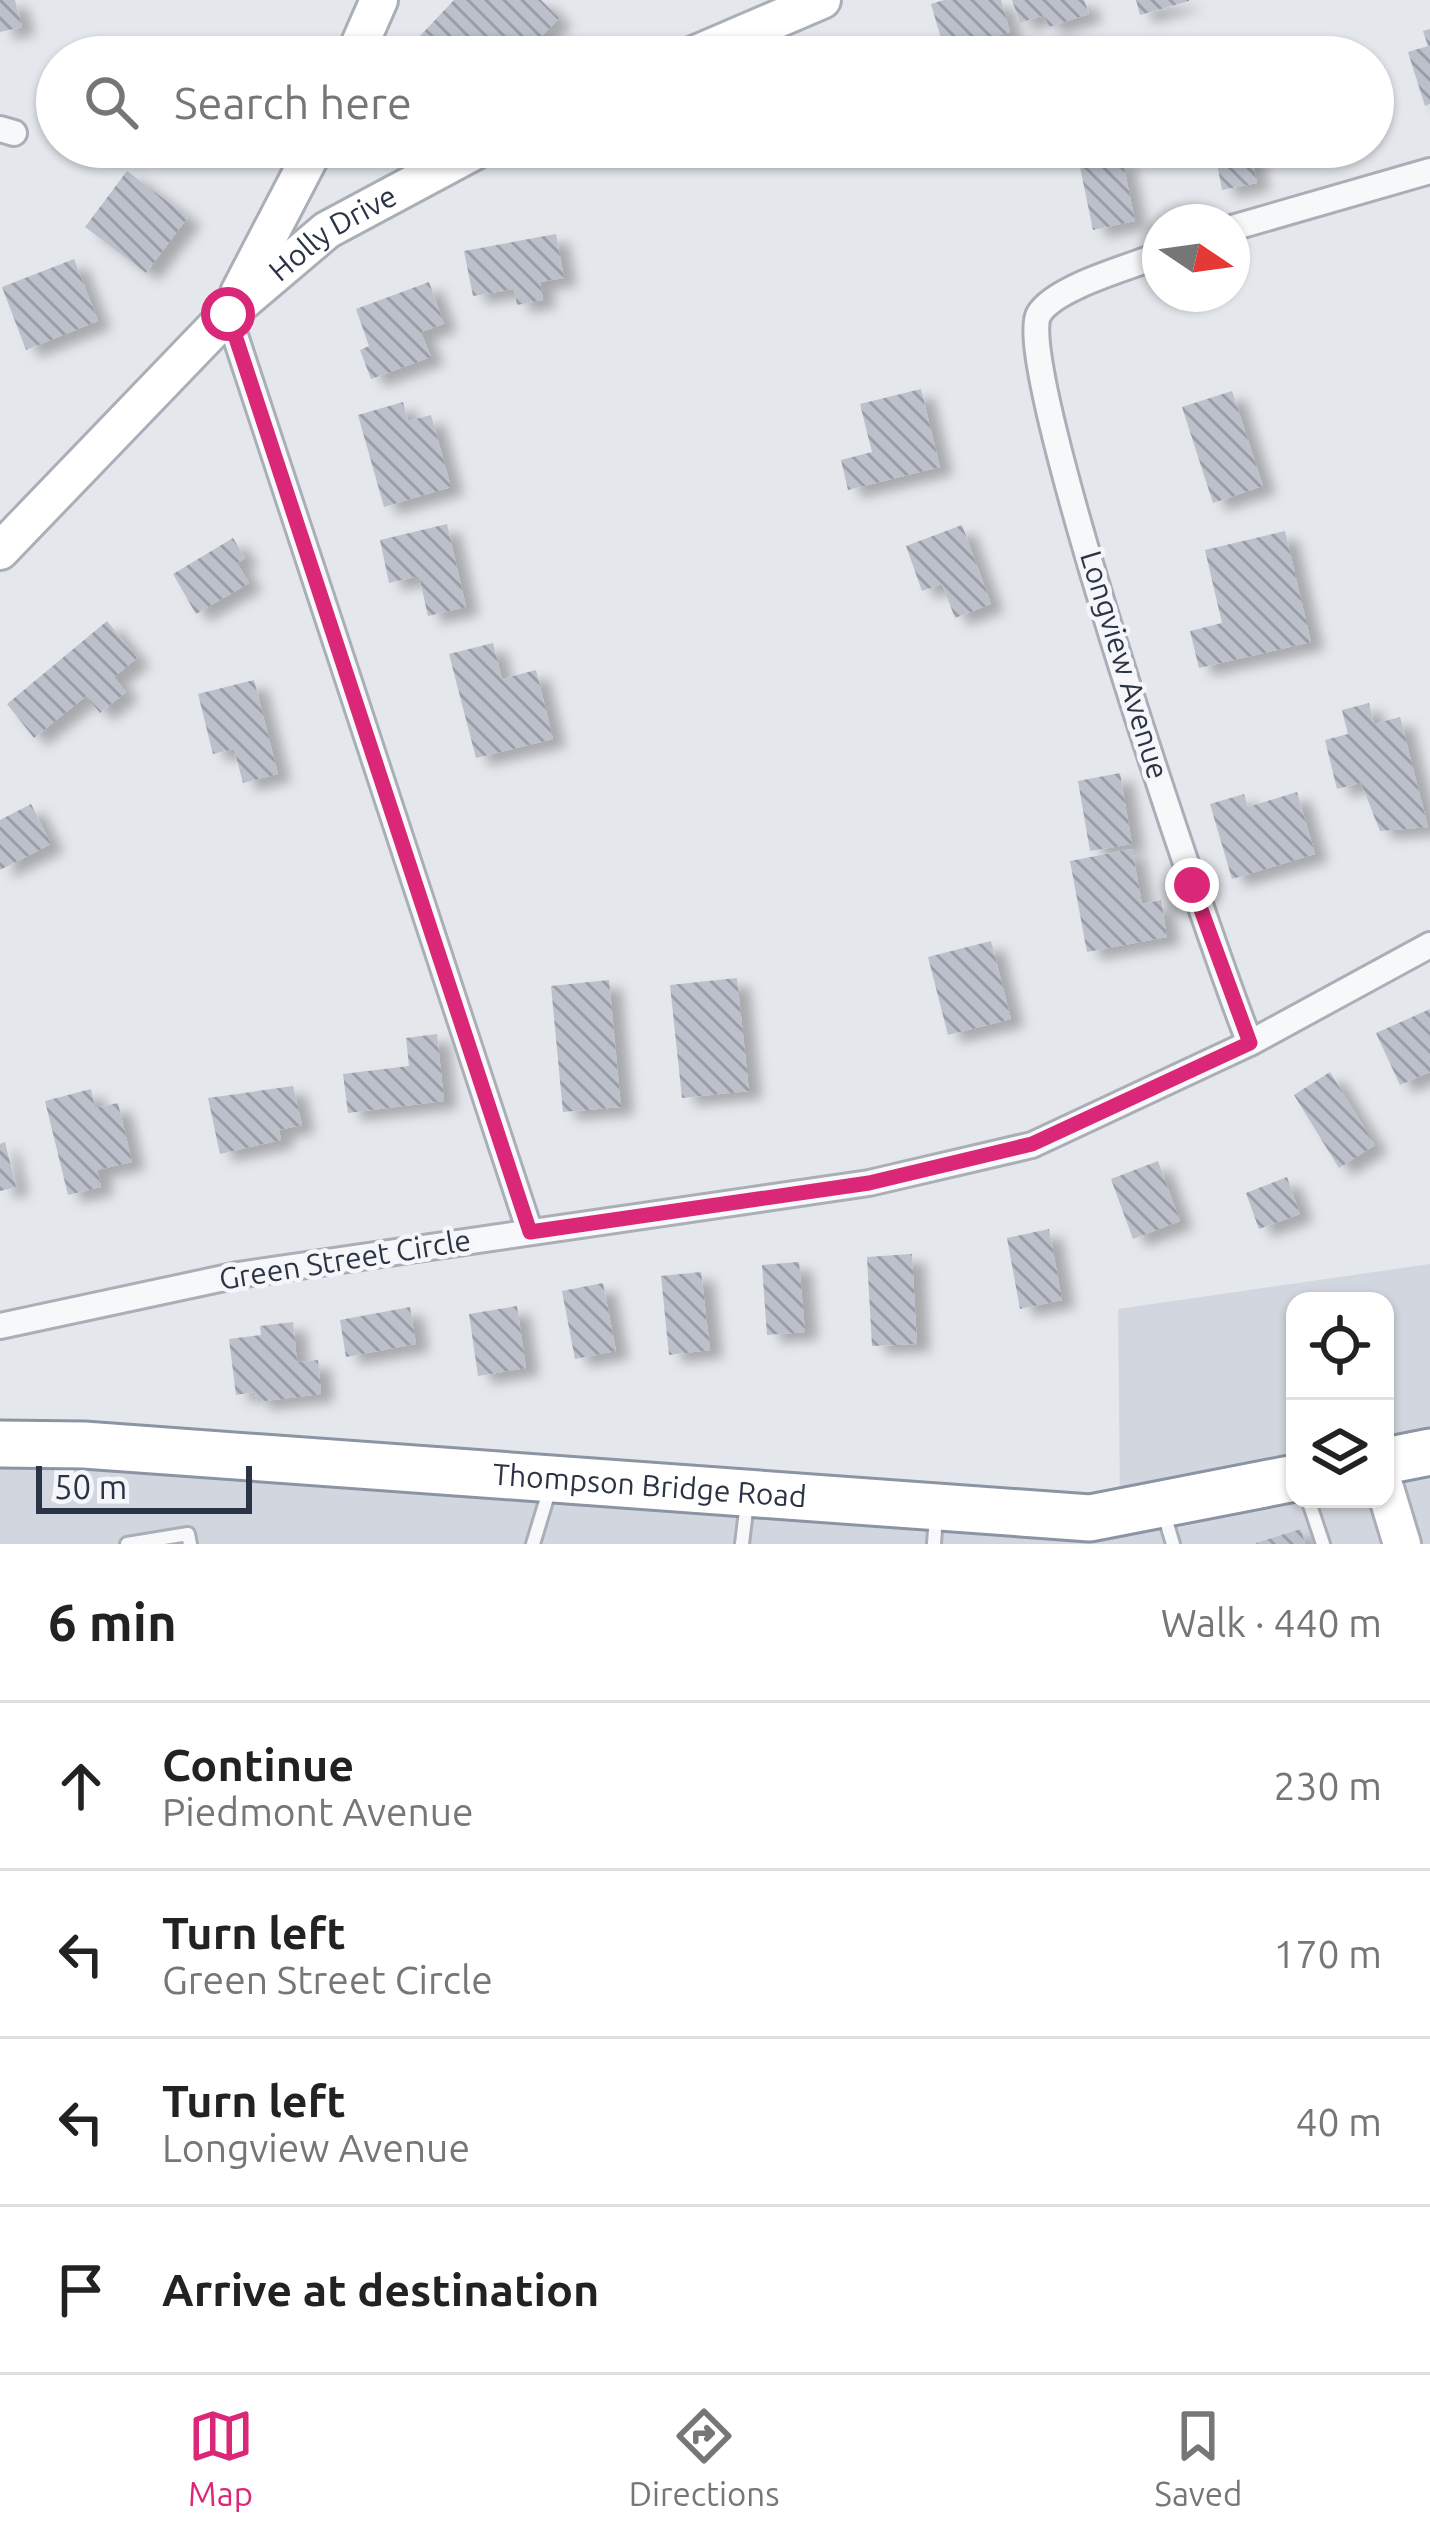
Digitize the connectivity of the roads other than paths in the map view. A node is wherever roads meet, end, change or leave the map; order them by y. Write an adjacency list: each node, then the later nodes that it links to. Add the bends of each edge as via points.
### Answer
1 (379, 0): 3 (street)
2 (822, 0): 4 (street)
3 (363, 36)
4 (738, 36)
5 (305, 168): 12 (street)
6 (308, 168): 10 (street, via 306,183)
7 (443, 168): 10 (street, Holly Drive)
8 (1430, 170): 9 (street)
9 (1250, 223)
10 (327, 230): 12 (street, Holly Drive)
11 (1142, 262): 15 (street, Longview Avenue, via 1064,295 1040,311 1032,334 1050,427 1192,885)
12 (228, 314): 13 (street, Holly Drive); 16 (street)
13 (0, 550)
14 (1430, 945): 15 (street, Green Street Circle)
15 (1250, 1043): 16 (street, Green Street Circle, via 1032,1144 970,1161)
16 (530, 1232): 17 (street, Green Street Circle, via 238,1275)
17 (0, 1326)
18 (0, 1444): 21 (highway, Thompson Bridge Road)
19 (1430, 1452): 20 (highway)
20 (1394, 1458)
21 (552, 1481): 23 (highway, Thompson Bridge Road); 30 (lane)
22 (1286, 1481): 26 (highway, Thompson Bridge Road)
23 (748, 1495): 27 (highway, Thompson Bridge Road); 31 (lane)
24 (1311, 1508): 32 (lane)
25 (1391, 1508): 33 (street)
26 (1167, 1524): 27 (highway, Thompson Bridge Road)
27 (935, 1526)
28 (127, 1544): 29 (lane, via 188,1534)
29 (190, 1544)
30 (532, 1544)
31 (742, 1544)
32 (1323, 1544)
33 (1402, 1544)

